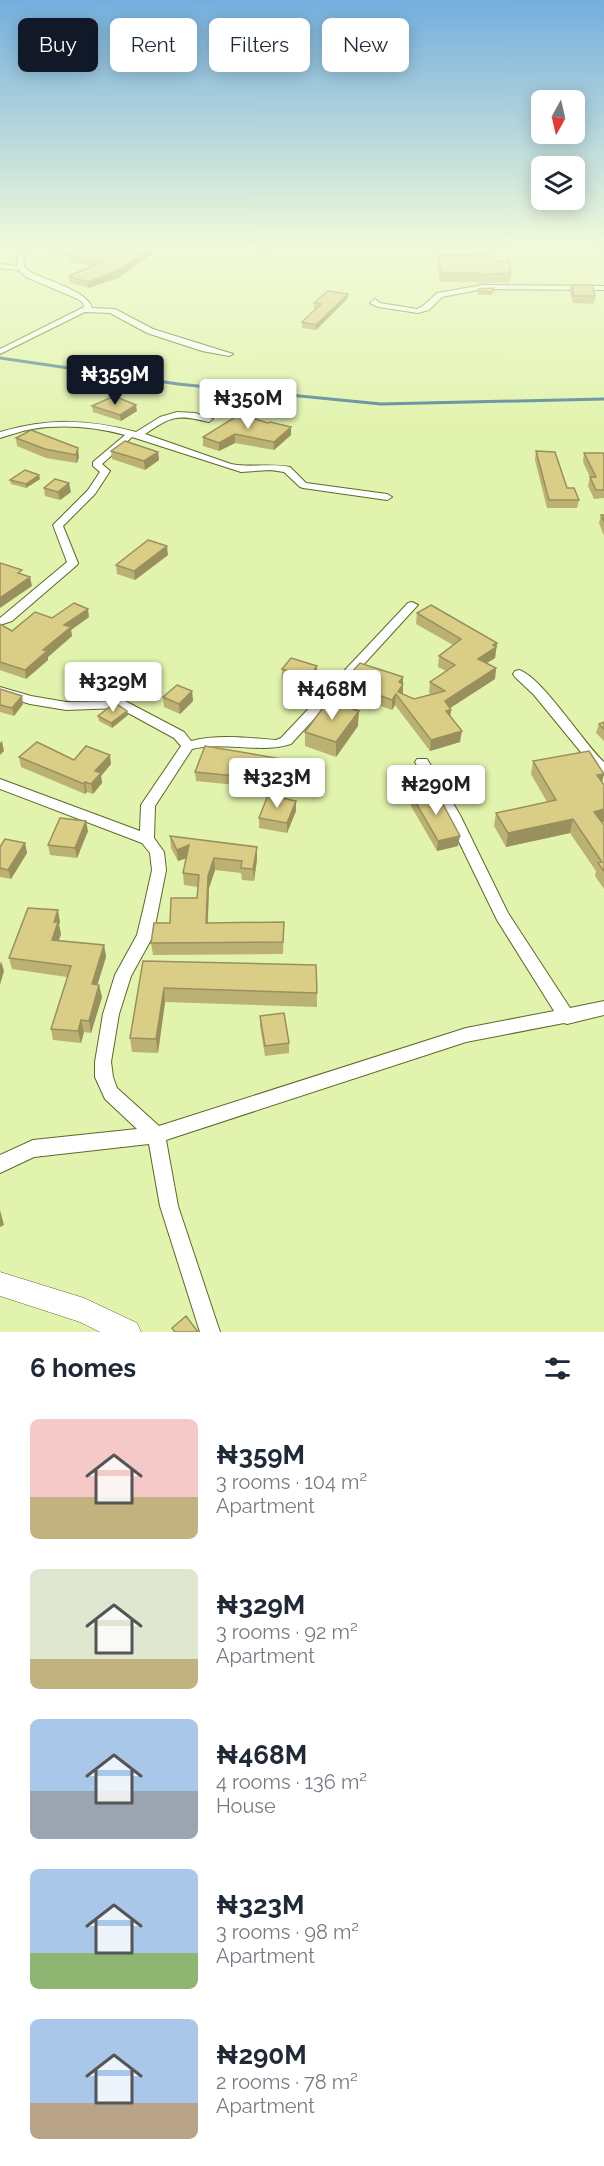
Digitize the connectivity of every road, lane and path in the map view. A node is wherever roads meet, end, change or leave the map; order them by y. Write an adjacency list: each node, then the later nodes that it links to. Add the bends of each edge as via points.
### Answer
1 (86, 307): 4 (street)
2 (392, 307): 3 (street, via 418,311)
3 (427, 307)
4 (84, 310): 5 (street); 6 (street, via 112,311 150,331)
5 (0, 352)
6 (229, 354)
7 (209, 419): 9 (street, via 178,412)
8 (0, 435): 9 (street, via 46,422 94,424)
9 (133, 435): 10 (street, via 228,466 287,469 303,485); 12 (street, via 96,464 105,471 92,492 58,525 73,563)
10 (387, 497)
11 (412, 605): 15 (street, via 286,741 227,741)
12 (0, 622)
13 (519, 674): 17 (street)
14 (0, 691): 15 (street, via 66,706 121,704 179,735)
15 (188, 746): 19 (street, via 148,805)
16 (422, 762): 21 (street, via 453,815 502,916)
17 (603, 767)
18 (0, 784): 19 (street)
19 (147, 839): 22 (street, via 157,852 159,870 152,906 145,936 123,975 103,1062 111,1093)
20 (604, 1008): 21 (street)
21 (567, 1017): 22 (street, via 450,1040)
22 (156, 1135): 23 (street, via 33,1149); 26 (street, via 169,1206)
23 (0, 1164)
24 (0, 1284): 25 (street, via 84,1311)
25 (128, 1332)
26 (210, 1332)

